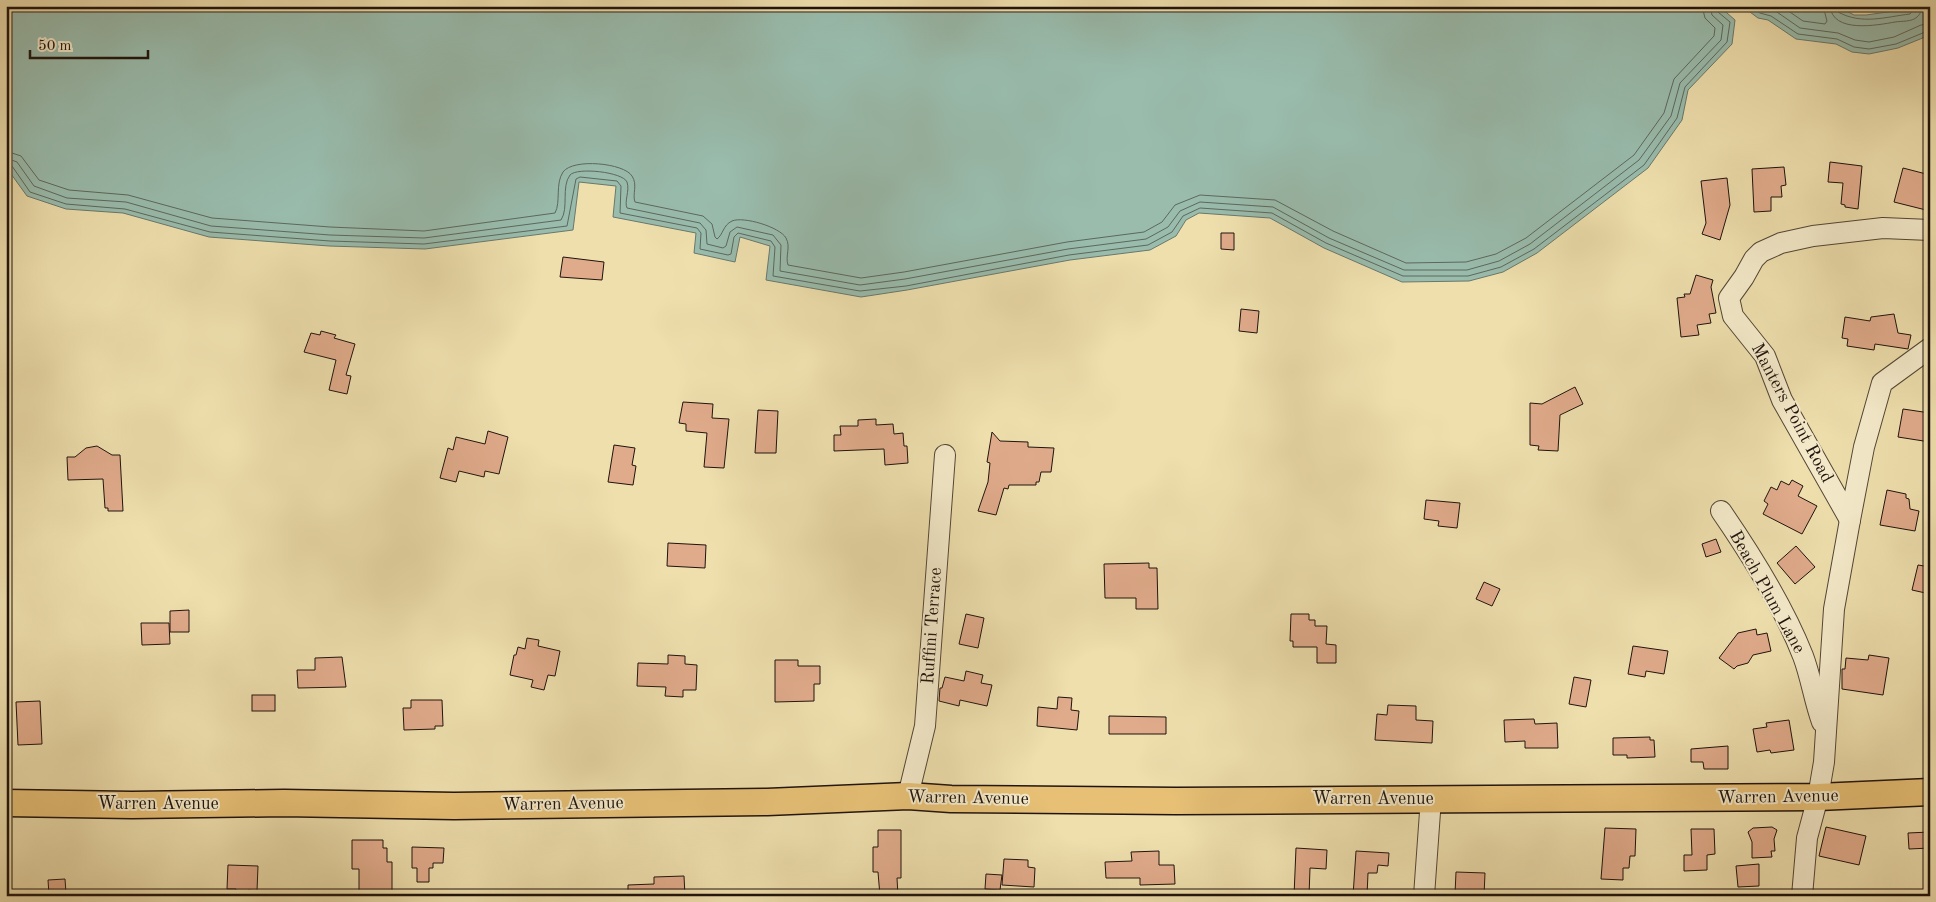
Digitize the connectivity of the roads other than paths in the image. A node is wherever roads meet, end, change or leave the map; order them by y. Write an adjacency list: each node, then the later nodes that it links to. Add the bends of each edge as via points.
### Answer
1 (1930, 230): 5 (street, Manters Point Road, via 1883,228 1781,243 1754,259 1728,298 1733,316 1765,356 1782,400)
2 (1930, 348): 5 (street, Manters Point Road, via 1882,383 1864,447)
3 (945, 455): 8 (street, Ruffini Terrace, via 925,726)
4 (1721, 512): 6 (street, Beach Plum Lane, via 1755,564 1795,639)
5 (1850, 520): 6 (street, Manters Point Road, via 1834,609)
6 (1826, 731): 9 (street, Manters Point Road)
7 (1930, 792): 9 (main road, Warren Avenue)
8 (908, 796): 10 (main road, Warren Avenue, via 1103,801); 11 (main road, Warren Avenue, via 785,802 483,806)
9 (1818, 797): 10 (main road, Warren Avenue); 13 (street, Manters Point Road, via 1807,838)
10 (1431, 798): 12 (street)
11 (6, 803)
12 (1424, 896)
13 (1802, 896)

